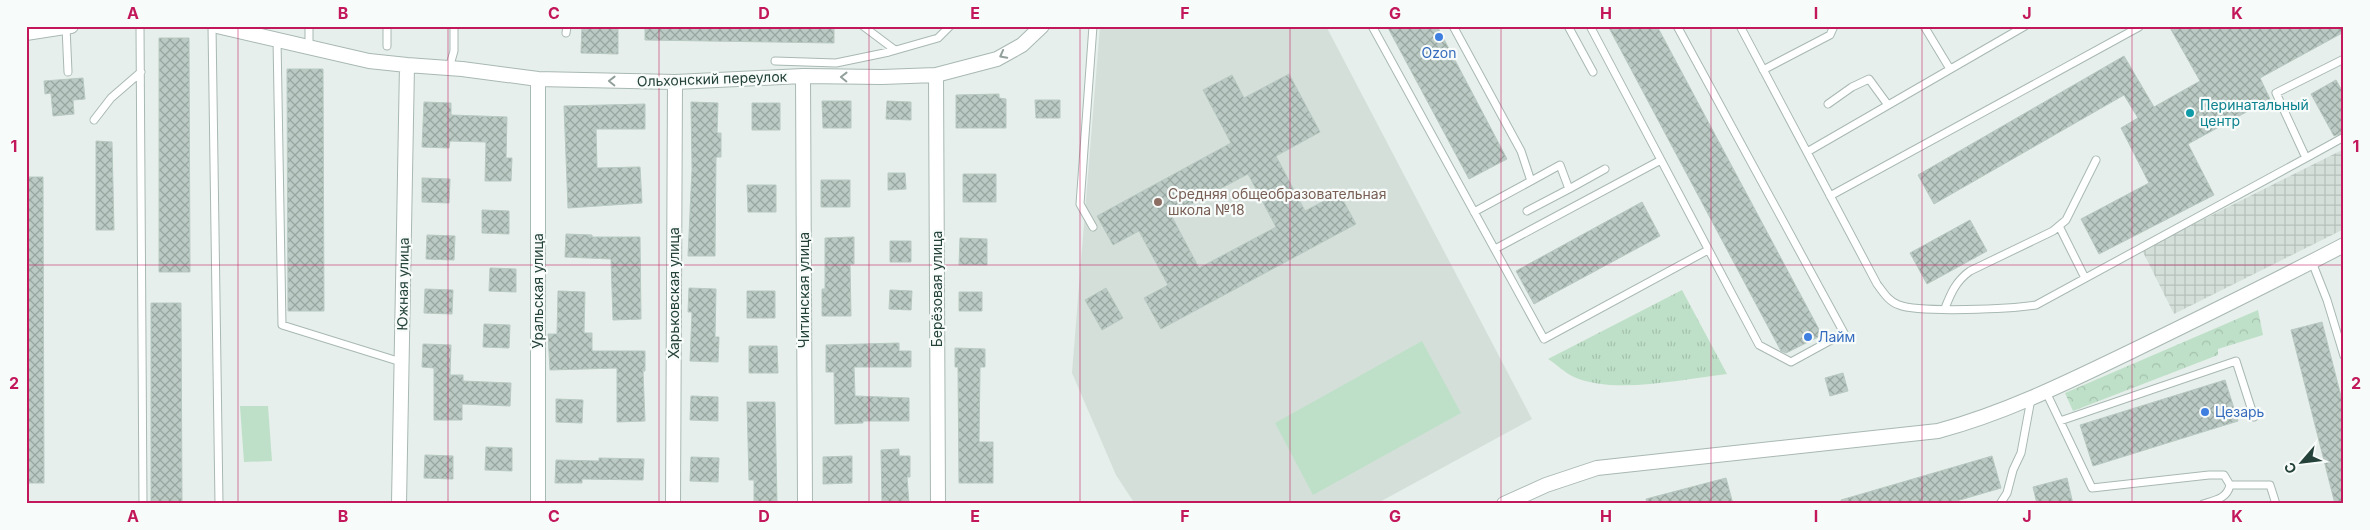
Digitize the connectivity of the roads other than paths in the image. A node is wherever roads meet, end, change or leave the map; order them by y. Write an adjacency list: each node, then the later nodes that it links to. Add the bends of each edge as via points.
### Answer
1 (140, 26): 35 (lane)
2 (212, 26): 71 (lane)
3 (217, 26): 22 (street, Ольхонский переулок)
4 (309, 26): 26 (lane)
5 (387, 26): 25 (lane)
6 (454, 26): 31 (lane, via 454,52)
7 (863, 26): 27 (lane)
8 (950, 26): 27 (lane, via 938,38)
9 (1042, 26): 37 (street, Ольхонский переулок, one-way to 37, via 1022,45 997,59)
10 (1093, 26): 56 (lane, via 1080,204)
11 (1372, 26): 54 (lane)
12 (1453, 26): 50 (lane, via 1522,151)
13 (1568, 26): 36 (lane)
14 (1590, 26): 47 (lane)
15 (1677, 26): 59 (lane, via 1844,333 1791,362 1758,345)
16 (1740, 26): 33 (lane)
17 (1834, 26): 33 (lane, via 1830,35)
18 (1924, 26): 32 (lane)
19 (2025, 26): 32 (lane)
20 (69, 27): 23 (street); 34 (lane)
21 (2139, 27): 52 (lane)
22 (241, 29): 24 (street, Ольхонский переулок)
23 (26, 33)
24 (277, 39): 26 (street, Ольхонский переулок); 64 (lane, via 282,325)
25 (387, 46)
26 (309, 47): 30 (street, Ольхонский переулок)
27 (895, 50): 29 (lane, via 836,63)
28 (2344, 59): 46 (lane, via 2276,93)
29 (775, 61)
30 (407, 65): 31 (street, Ольхонский переулок); 64 (street, Южная улица)
31 (449, 68): 39 (street, Ольхонский переулок)
32 (1950, 69): 42 (lane)
33 (1764, 70): 45 (lane)
34 (68, 72)
35 (141, 72): 43 (lane, via 111,98); 70 (lane)
36 (1593, 72)
37 (936, 75): 38 (street, Ольхонский переулок, one-way to 38); 76 (street, Берёзовая улица)
38 (803, 76): 40 (street, Ольхонский переулок); 75 (street, Читинская улица)
39 (538, 79): 40 (street, Ольхонский переулок, one-way to 39); 73 (street, Уральская улица)
40 (675, 82): 74 (street, Харьковская улица)
41 (1828, 104): 42 (lane, via 1870,78)
42 (1888, 105): 45 (lane)
43 (94, 120)
44 (2344, 137): 46 (lane)
45 (1807, 152): 52 (lane)
46 (2306, 158): 61 (lane)
47 (1661, 160): 58 (lane); 59 (lane)
48 (2096, 160): 55 (lane, via 2066,220)
49 (1605, 169): 51 (lane)
50 (1531, 181): 51 (lane, via 1560,165); 54 (lane)
51 (1569, 189): 53 (lane)
52 (1830, 196): 62 (lane, via 1877,284 1888,298 1899,305)
53 (1527, 210)
54 (1474, 212): 58 (lane)
55 (2059, 226): 61 (lane); 62 (lane, via 1966,274 1953,288)
56 (1093, 227)
57 (2344, 245): 60 (street)
58 (1495, 249): 59 (lane, via 1544,339)
59 (1708, 250)
60 (2312, 262): 63 (lane); 65 (street)
61 (2085, 278): 62 (lane, via 2036,305)
62 (1945, 308)
63 (2344, 356)
64 (401, 362): 72 (street, Южная улица)
65 (2046, 392): 66 (street); 68 (lane)
66 (2032, 398): 77 (street, via 1938,431 1597,468 1546,485); 78 (lane, via 2021,453)
67 (2254, 417): 68 (lane, via 2236,361)
68 (2060, 421): 69 (lane, via 2092,488 2209,475 2224,475)
69 (2230, 485): 79 (lane, via 2221,498); 80 (lane, via 2270,485)
70 (143, 504)
71 (219, 504)
72 (399, 504)
73 (538, 504)
74 (673, 504)
75 (805, 504)
76 (938, 504)
77 (1504, 504)
78 (2000, 504)
79 (2203, 504)
80 (2276, 504)

